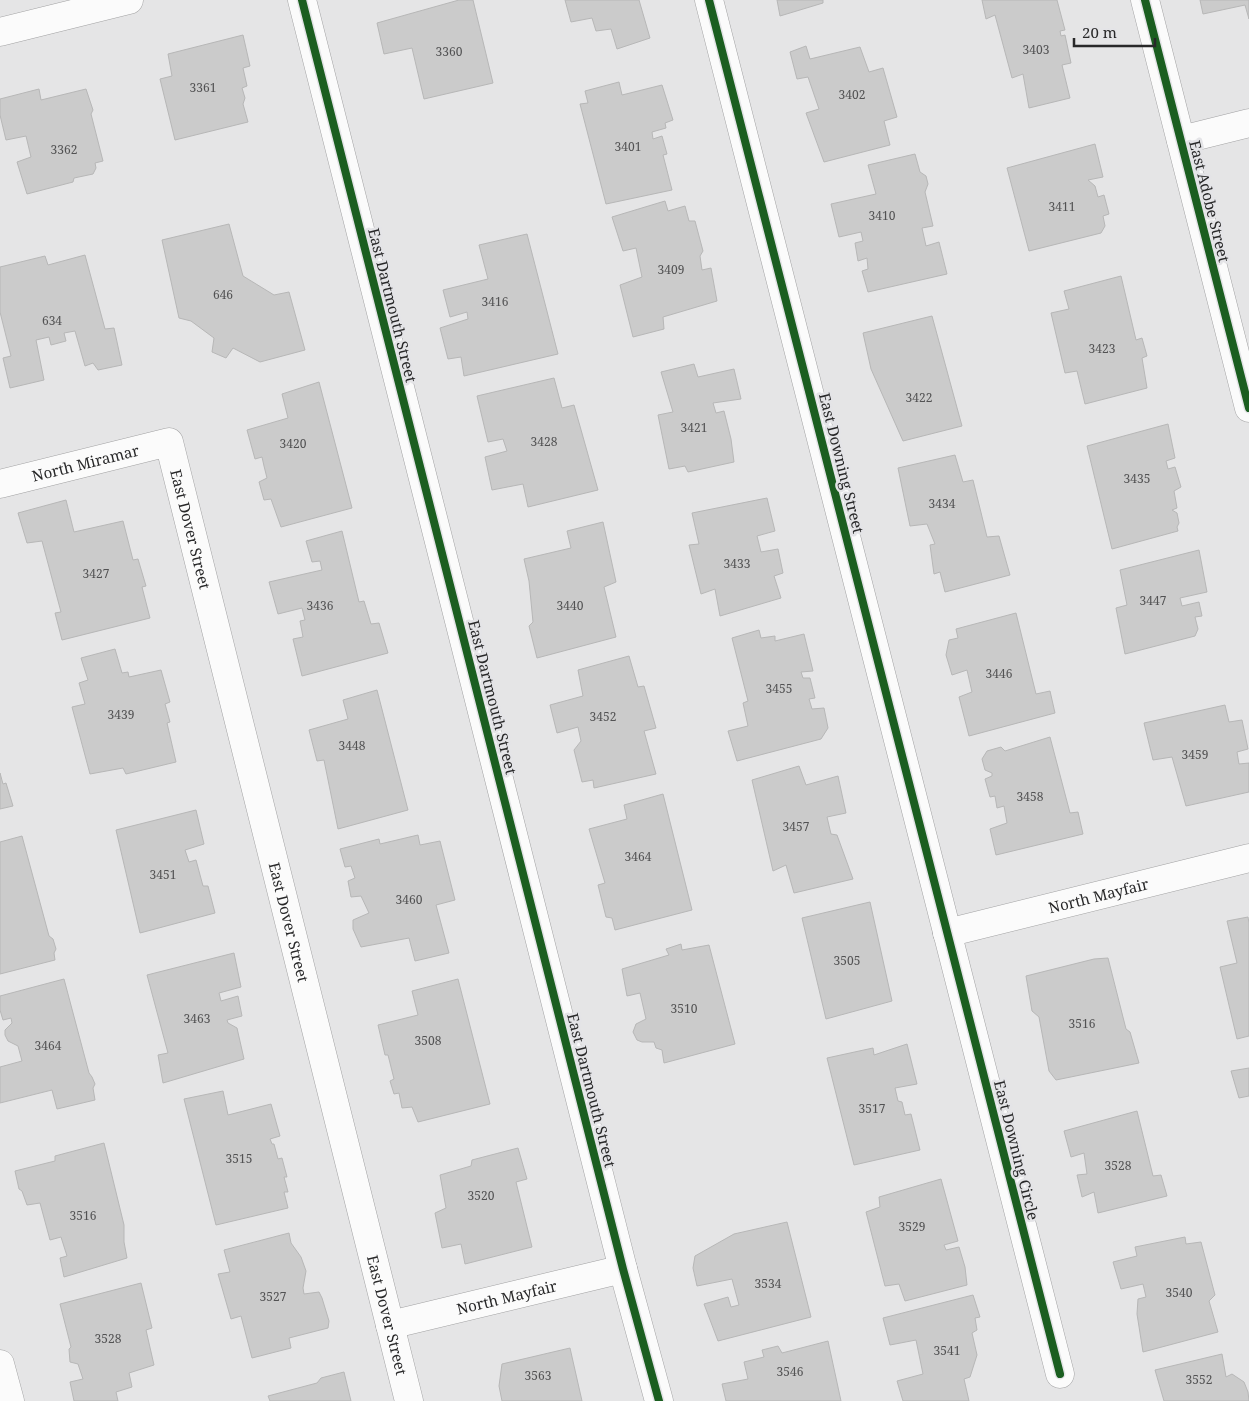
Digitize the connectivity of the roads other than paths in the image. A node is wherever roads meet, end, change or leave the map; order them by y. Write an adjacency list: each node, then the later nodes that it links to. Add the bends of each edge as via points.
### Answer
1 (129, 0): 5 (street)
2 (302, 0): 13 (street, East Dartmouth Street)
3 (710, 0): 12 (street, East Downing Street)
4 (1145, 0): 7 (street, East Adobe Street)
5 (0, 32)
6 (1249, 123): 7 (street)
7 (1180, 140): 8 (street, East Adobe Street)
8 (1249, 408)
9 (169, 442): 10 (street, North Miramar); 14 (street, East Dover Street)
10 (0, 484)
11 (1249, 858): 12 (street, North Mayfair)
12 (947, 933): 16 (street, East Downing Circle)
13 (624, 1269): 14 (street, North Mayfair); 19 (street, East Dartmouth Street)
14 (390, 1324): 18 (street, East Dover Street)
15 (0, 1364): 17 (street)
16 (1060, 1374)
17 (10, 1401)
18 (409, 1401)
19 (659, 1401)

